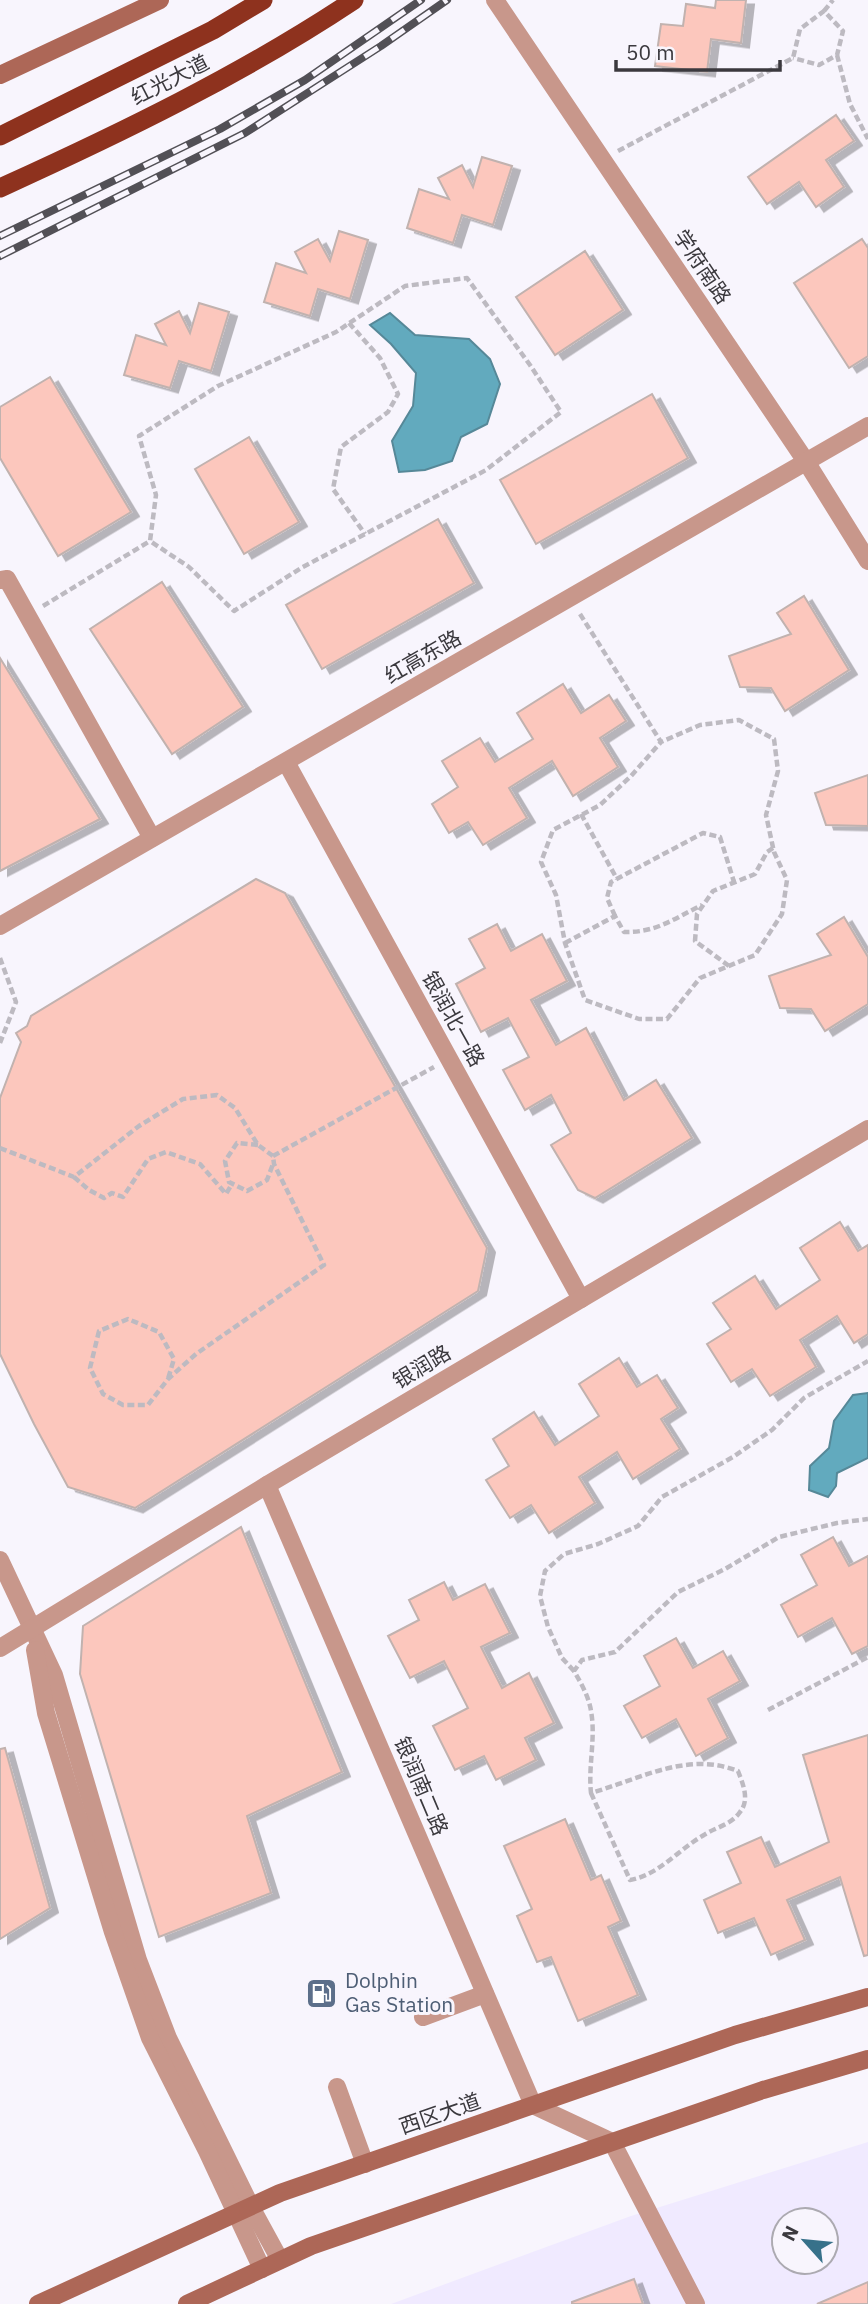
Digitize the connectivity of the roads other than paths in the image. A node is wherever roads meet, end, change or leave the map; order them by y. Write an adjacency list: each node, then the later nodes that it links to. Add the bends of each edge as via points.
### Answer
1 (160, 0): 5 (main road)
2 (263, 0): 6 (highway, 红光大道, via 213,30)
3 (355, 0): 7 (highway, 红光大道, via 266,55 84,150)
4 (495, 0): 9 (street, 学府南路)
5 (0, 75)
6 (0, 136)
7 (0, 188)
8 (868, 426): 9 (street, 红高东路)
9 (807, 463): 10 (street, 学府南路); 12 (street, 红高东路)
10 (868, 561)
11 (0, 580): 13 (street, via 7,579)
12 (286, 762): 13 (street, 红高东路); 16 (street, 银润北一路)
13 (152, 838): 14 (street, 红高东路)
14 (0, 926)
15 (868, 1129): 16 (street, 银润路)
16 (581, 1299): 17 (street, 银润路)
17 (267, 1485): 19 (street, 银润路); 21 (street, 银润南二路)
18 (0, 1560): 19 (street)
19 (32, 1629): 20 (street, 银润路); 29 (street, via 54,1675 138,1960)
20 (0, 1648)
21 (485, 1993): 23 (street); 26 (street, 银润南二路)
22 (868, 1997): 26 (main road, 西区大道, via 735,2035)
23 (423, 2017)
24 (868, 2059): 27 (main road)
25 (337, 2087): 28 (street)
26 (533, 2105): 27 (street); 28 (main road, 西区大道)
27 (612, 2142): 30 (main road); 34 (street)
28 (365, 2164): 29 (main road, 西区大道)
29 (243, 2210): 30 (street); 31 (street); 32 (main road, 西区大道)
30 (280, 2260): 31 (main road)
31 (262, 2269): 33 (main road)
32 (37, 2304)
33 (187, 2304)
34 (696, 2304)

